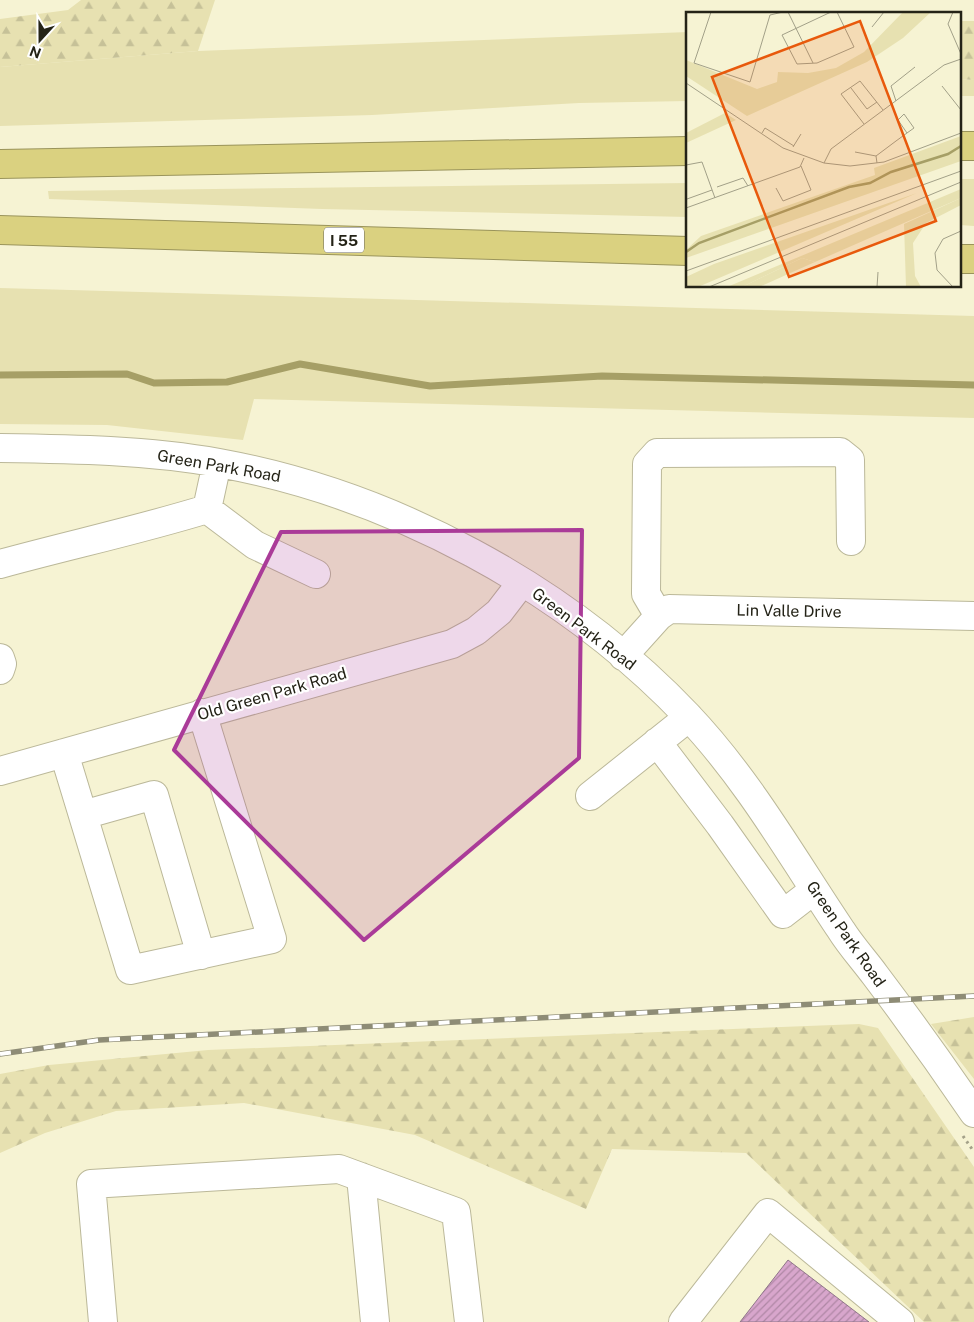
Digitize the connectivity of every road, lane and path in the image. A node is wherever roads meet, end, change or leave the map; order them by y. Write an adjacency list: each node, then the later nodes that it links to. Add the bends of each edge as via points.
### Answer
1 (686, 151): 2 (highway)
2 (0, 164)
3 (0, 230): 4 (highway, I 55)
4 (686, 250)
5 (0, 448): 6 (street, Green Park Road, via 117,451)
6 (217, 463): 7 (street); 11 (street, Green Park Road, via 306,483 376,507 432,532)
7 (207, 509): 9 (street); 10 (street, via 255,545)
8 (851, 542): 12 (street, via 850,460 840,452 657,453 647,464 646,594)
9 (0, 564)
10 (316, 574)
11 (522, 582): 14 (street, Green Park Road); 17 (street, Old Green Park Road, via 499,612 476,631 452,644)
12 (659, 616): 13 (street, Lin Valle Drive, via 669,608); 14 (street, Lin Valle Drive)
13 (974, 616)
14 (623, 656): 18 (street, Green Park Road)
15 (0, 658): 16 (street)
16 (0, 670)
17 (202, 714): 20 (street, Old Green Park Road); 25 (street, via 272,939)
18 (689, 717): 19 (street); 24 (street, Green Park Road, via 724,758)
19 (657, 742): 22 (street); 24 (street, via 783,914)
20 (64, 752): 21 (street, Old Green Park Road); 23 (street)
21 (0, 771)
22 (590, 796)
23 (83, 815): 25 (street, via 130,970); 25 (street, via 154,794)
24 (814, 890): 26 (street, Green Park Road)
25 (201, 955)
26 (965, 1121): 27 (path)
27 (974, 1152)
28 (361, 1177): 29 (street, via 339,1169 91,1184); 30 (street); 31 (street, via 456,1212)
29 (103, 1322)
30 (375, 1322)
31 (468, 1322)
32 (684, 1322): 33 (street, via 768,1213)
33 (900, 1322)

